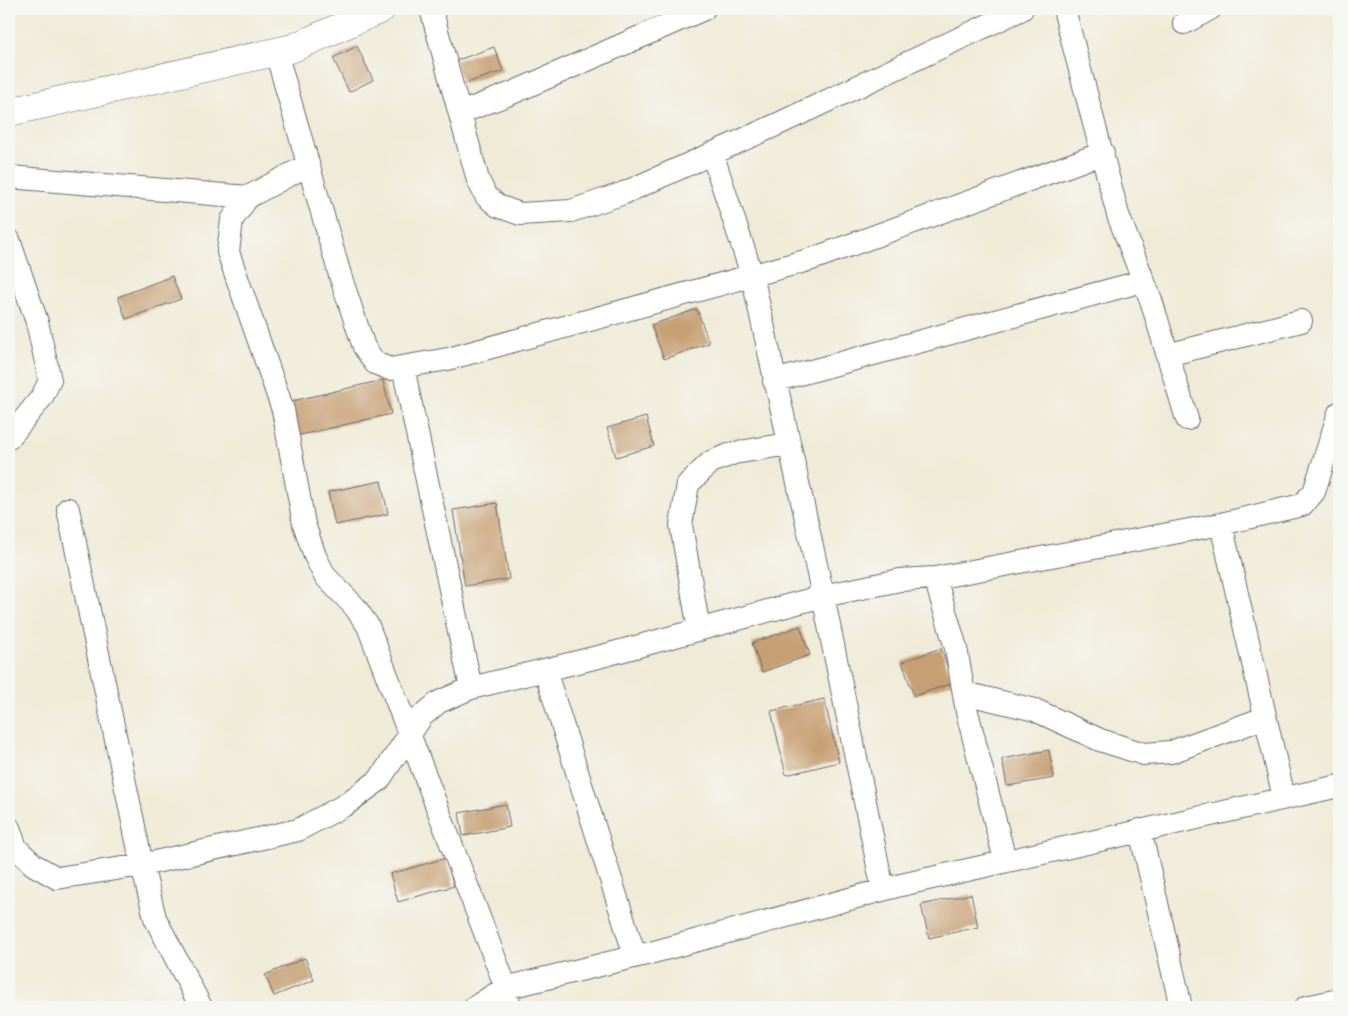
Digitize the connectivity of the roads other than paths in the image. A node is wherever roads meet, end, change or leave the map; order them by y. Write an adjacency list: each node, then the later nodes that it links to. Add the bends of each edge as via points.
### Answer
1 (381, 9): 8 (street)
2 (431, 9): 10 (street)
3 (704, 9): 10 (street, via 512,93)
4 (1022, 9): 11 (street)
5 (1064, 9): 12 (street)
6 (1210, 9): 7 (street)
7 (1184, 23)
8 (276, 52): 9 (street); 13 (street)
9 (9, 112)
10 (460, 112): 11 (street, via 478,180 486,196 498,206 520,214 571,211 624,193)
11 (712, 153): 17 (street)
12 (1104, 153): 17 (street, via 812,258); 18 (street, via 1118,215)
13 (308, 165): 15 (street); 21 (street, via 364,347 374,363 390,369)
14 (9, 178): 15 (street)
15 (248, 197): 36 (street, via 232,220 228,252 283,410 304,524 325,576 355,607 368,626)
16 (9, 240): 25 (street, via 37,322 50,380 42,397)
17 (752, 275): 21 (street, via 448,359); 22 (street)
18 (1143, 281): 20 (street); 22 (street)
19 (1301, 321): 20 (street)
20 (1167, 355): 24 (street)
21 (403, 367): 33 (street)
22 (774, 381): 26 (street)
23 (1339, 413): 28 (street, via 1314,492 1302,505)
24 (1187, 419)
25 (9, 438)
26 (788, 444): 30 (street); 31 (street, via 734,453 711,462 688,484 681,525)
27 (68, 508): 43 (street)
28 (1221, 524): 29 (street); 35 (street)
29 (936, 578): 30 (street, via 900,580); 34 (street, via 956,648)
30 (823, 596): 31 (street); 44 (street)
31 (699, 630): 32 (street)
32 (546, 670): 33 (street); 45 (street)
33 (471, 688): 36 (street, via 439,702 422,716)
34 (964, 693): 35 (street, via 1035,710 1100,740 1144,754 1171,752); 42 (street)
35 (1264, 718): 38 (street)
36 (409, 737): 43 (street, via 379,780 345,805 298,830); 46 (street)
37 (1339, 786): 38 (street)
38 (1284, 798): 40 (street)
39 (9, 828): 41 (street, via 16,848)
40 (1140, 830): 42 (street); 50 (street)
41 (15, 860): 43 (street, via 34,865 57,878)
42 (1005, 860): 44 (street)
43 (142, 865): 48 (street, via 155,918)
44 (883, 890): 45 (street)
45 (635, 956): 46 (street)
46 (508, 997): 49 (street)
47 (1339, 1000): 51 (street)
48 (201, 1007)
49 (475, 1007)
50 (1181, 1007)
51 (1306, 1007)

